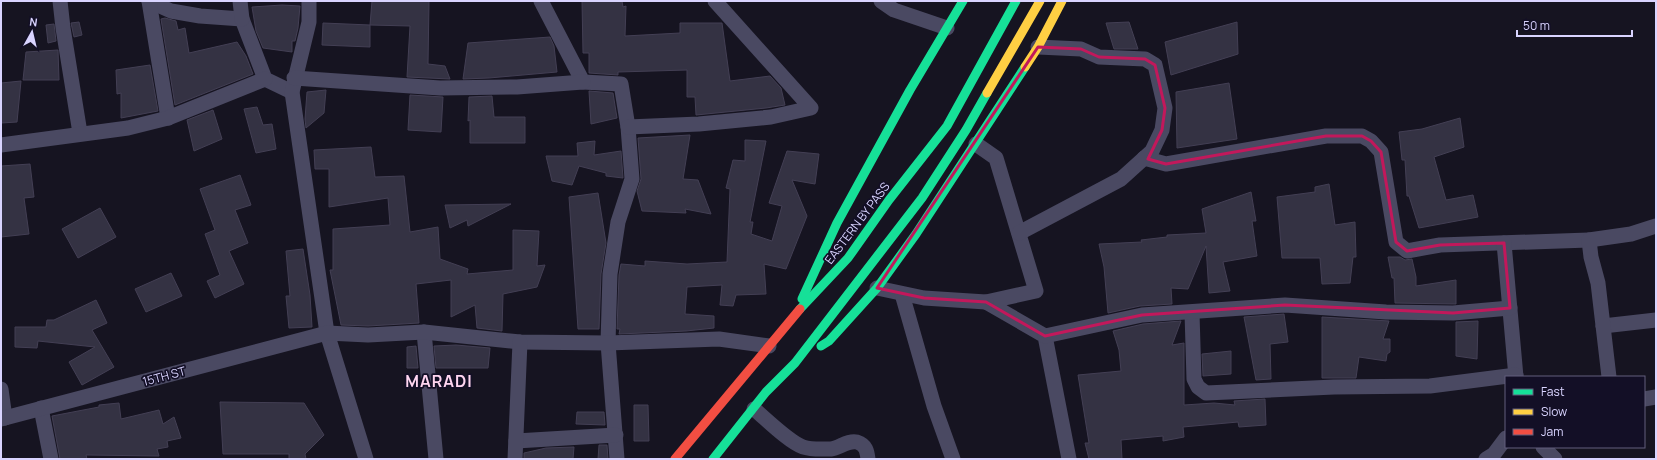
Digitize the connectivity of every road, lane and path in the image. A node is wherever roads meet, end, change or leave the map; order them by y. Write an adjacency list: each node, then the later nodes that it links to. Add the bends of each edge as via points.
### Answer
1 (60, 1): 21 (street)
2 (149, 1): 12 (street); 19 (street)
3 (240, 1): 13 (street)
4 (310, 1): 18 (street, via 309,22)
5 (541, 1): 17 (street)
6 (715, 1): 20 (street, via 811,108 764,117 699,124)
7 (881, 1): 14 (street, via 894,10)
8 (963, 1): 14 (main road)
9 (1016, 1): 34 (main road, EASTERN BY PASS, via 947,126 848,258)
10 (1040, 1): 43 (main road, via 966,130 922,198)
11 (1062, 1): 15 (main road)
12 (170, 6): 13 (street, via 200,16)
13 (242, 19): 16 (street)
14 (947, 28): 34 (main road, via 837,223)
15 (1038, 47): 23 (main road); 24 (street, via 1081,49 1099,57 1145,60 1155,65 1165,108 1162,130 1152,152)
16 (265, 79): 18 (street); 19 (street)
17 (584, 82): 18 (street, via 440,88); 20 (street, via 621,84)
18 (293, 85): 38 (street)
19 (168, 118): 21 (street, via 128,128)
20 (628, 127): 41 (street, via 632,179 618,222 610,274)
21 (80, 133): 22 (street)
22 (1, 144)
23 (976, 144): 26 (street, via 996,158); 29 (main road)
24 (1144, 158): 26 (street, via 1121,179); 28 (street, via 1166,164 1326,136 1362,136 1371,140 1381,152 1396,242 1407,251 1440,245)
25 (1656, 226): 27 (street, via 1631,234)
26 (1019, 233): 31 (street, via 1036,291)
27 (1589, 240): 28 (street); 36 (street)
28 (1504, 243): 32 (street)
29 (877, 288): 30 (street); 43 (main road, via 829,341)
30 (902, 294): 31 (street); 65 (street, via 934,406)
31 (986, 302): 39 (street)
32 (1510, 308): 33 (street, via 1453,313 1386,312 1285,305); 44 (street)
33 (1192, 312): 39 (street, via 1142,315); 46 (street, via 1194,379 1198,387 1206,393 1430,386)
34 (794, 316): 42 (main road, EASTERN BY PASS)
35 (1656, 320): 36 (street)
36 (1603, 326): 45 (street)
37 (424, 332): 38 (street, 15TH ST, via 368,335); 40 (street, 15TH ST); 59 (street)
38 (327, 333): 50 (street, 15TH ST); 58 (street)
39 (1045, 336): 66 (street)
40 (520, 342): 41 (street, 15TH ST); 55 (street)
41 (608, 343): 42 (street, 15TH ST, via 719,339); 53 (street)
42 (769, 346): 62 (main road, EASTERN BY PASS)
43 (795, 363): 51 (main road, via 766,392)
44 (1516, 376)
45 (1609, 376)
46 (1505, 377)
47 (1, 389): 52 (street)
48 (1656, 397): 49 (street)
49 (1645, 399)
50 (41, 408): 52 (street, 15TH ST); 57 (street)
51 (754, 409): 63 (main road); 64 (street, via 802,446 817,449 836,448 856,442 863,444)
52 (3, 418)
53 (616, 435): 55 (street); 61 (street)
54 (1505, 439): 67 (street, via 1494,454)
55 (516, 441): 60 (street)
56 (1544, 448): 68 (street)
57 (51, 459)
58 (366, 459)
59 (436, 459)
60 (515, 459)
61 (617, 459)
62 (675, 459)
63 (713, 459)
64 (868, 459)
65 (953, 459)
66 (1069, 459)
67 (1486, 459)
68 (1555, 459)

